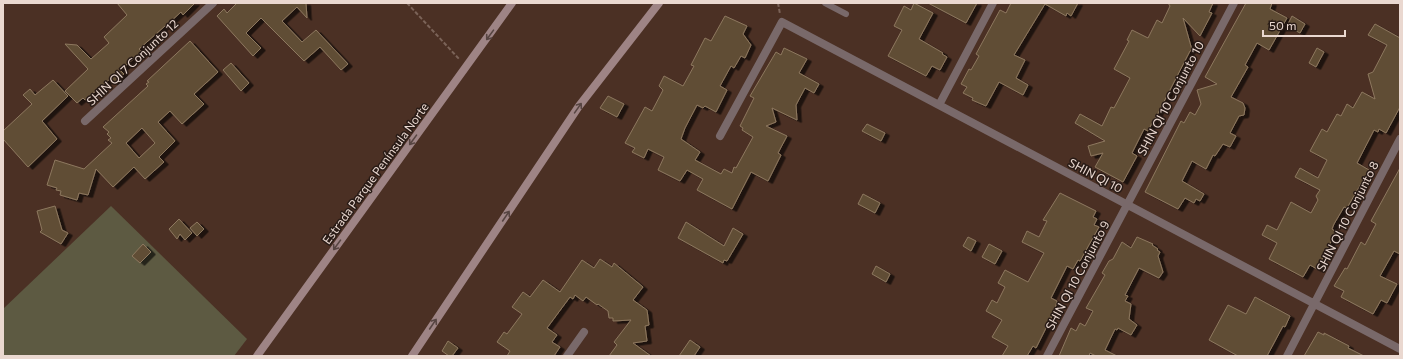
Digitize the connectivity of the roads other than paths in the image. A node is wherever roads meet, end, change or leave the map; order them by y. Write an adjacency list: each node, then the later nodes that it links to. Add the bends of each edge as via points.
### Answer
1 (213, 3): 9 (street, SHIN QI 7 Conjunto 12)
2 (512, 3): 16 (main road, Estrada Parque Península Norte, one-way to 16)
3 (659, 3): 17 (main road, one-way to 3, via 579,106)
4 (825, 3): 7 (lane)
5 (993, 3): 8 (street)
6 (1234, 3): 12 (street, SHIN QI 10 Conjunto 10)
7 (846, 14)
8 (939, 105): 10 (street, SHIN QI 10, via 782,22); 12 (street, SHIN QI 10)
9 (85, 122)
10 (720, 136)
11 (1400, 139): 13 (street, SHIN QI 10 Conjunto 8)
12 (1127, 205): 13 (street, SHIN QI 10); 19 (street, SHIN QI 10 Conjunto 9)
13 (1315, 304): 15 (street, SHIN QI 10); 20 (street, SHIN QI 10 Conjunto 8)
14 (584, 332): 18 (street)
15 (1400, 348)
16 (257, 356)
17 (412, 356)
18 (567, 356)
19 (1047, 356)
20 (1287, 356)

